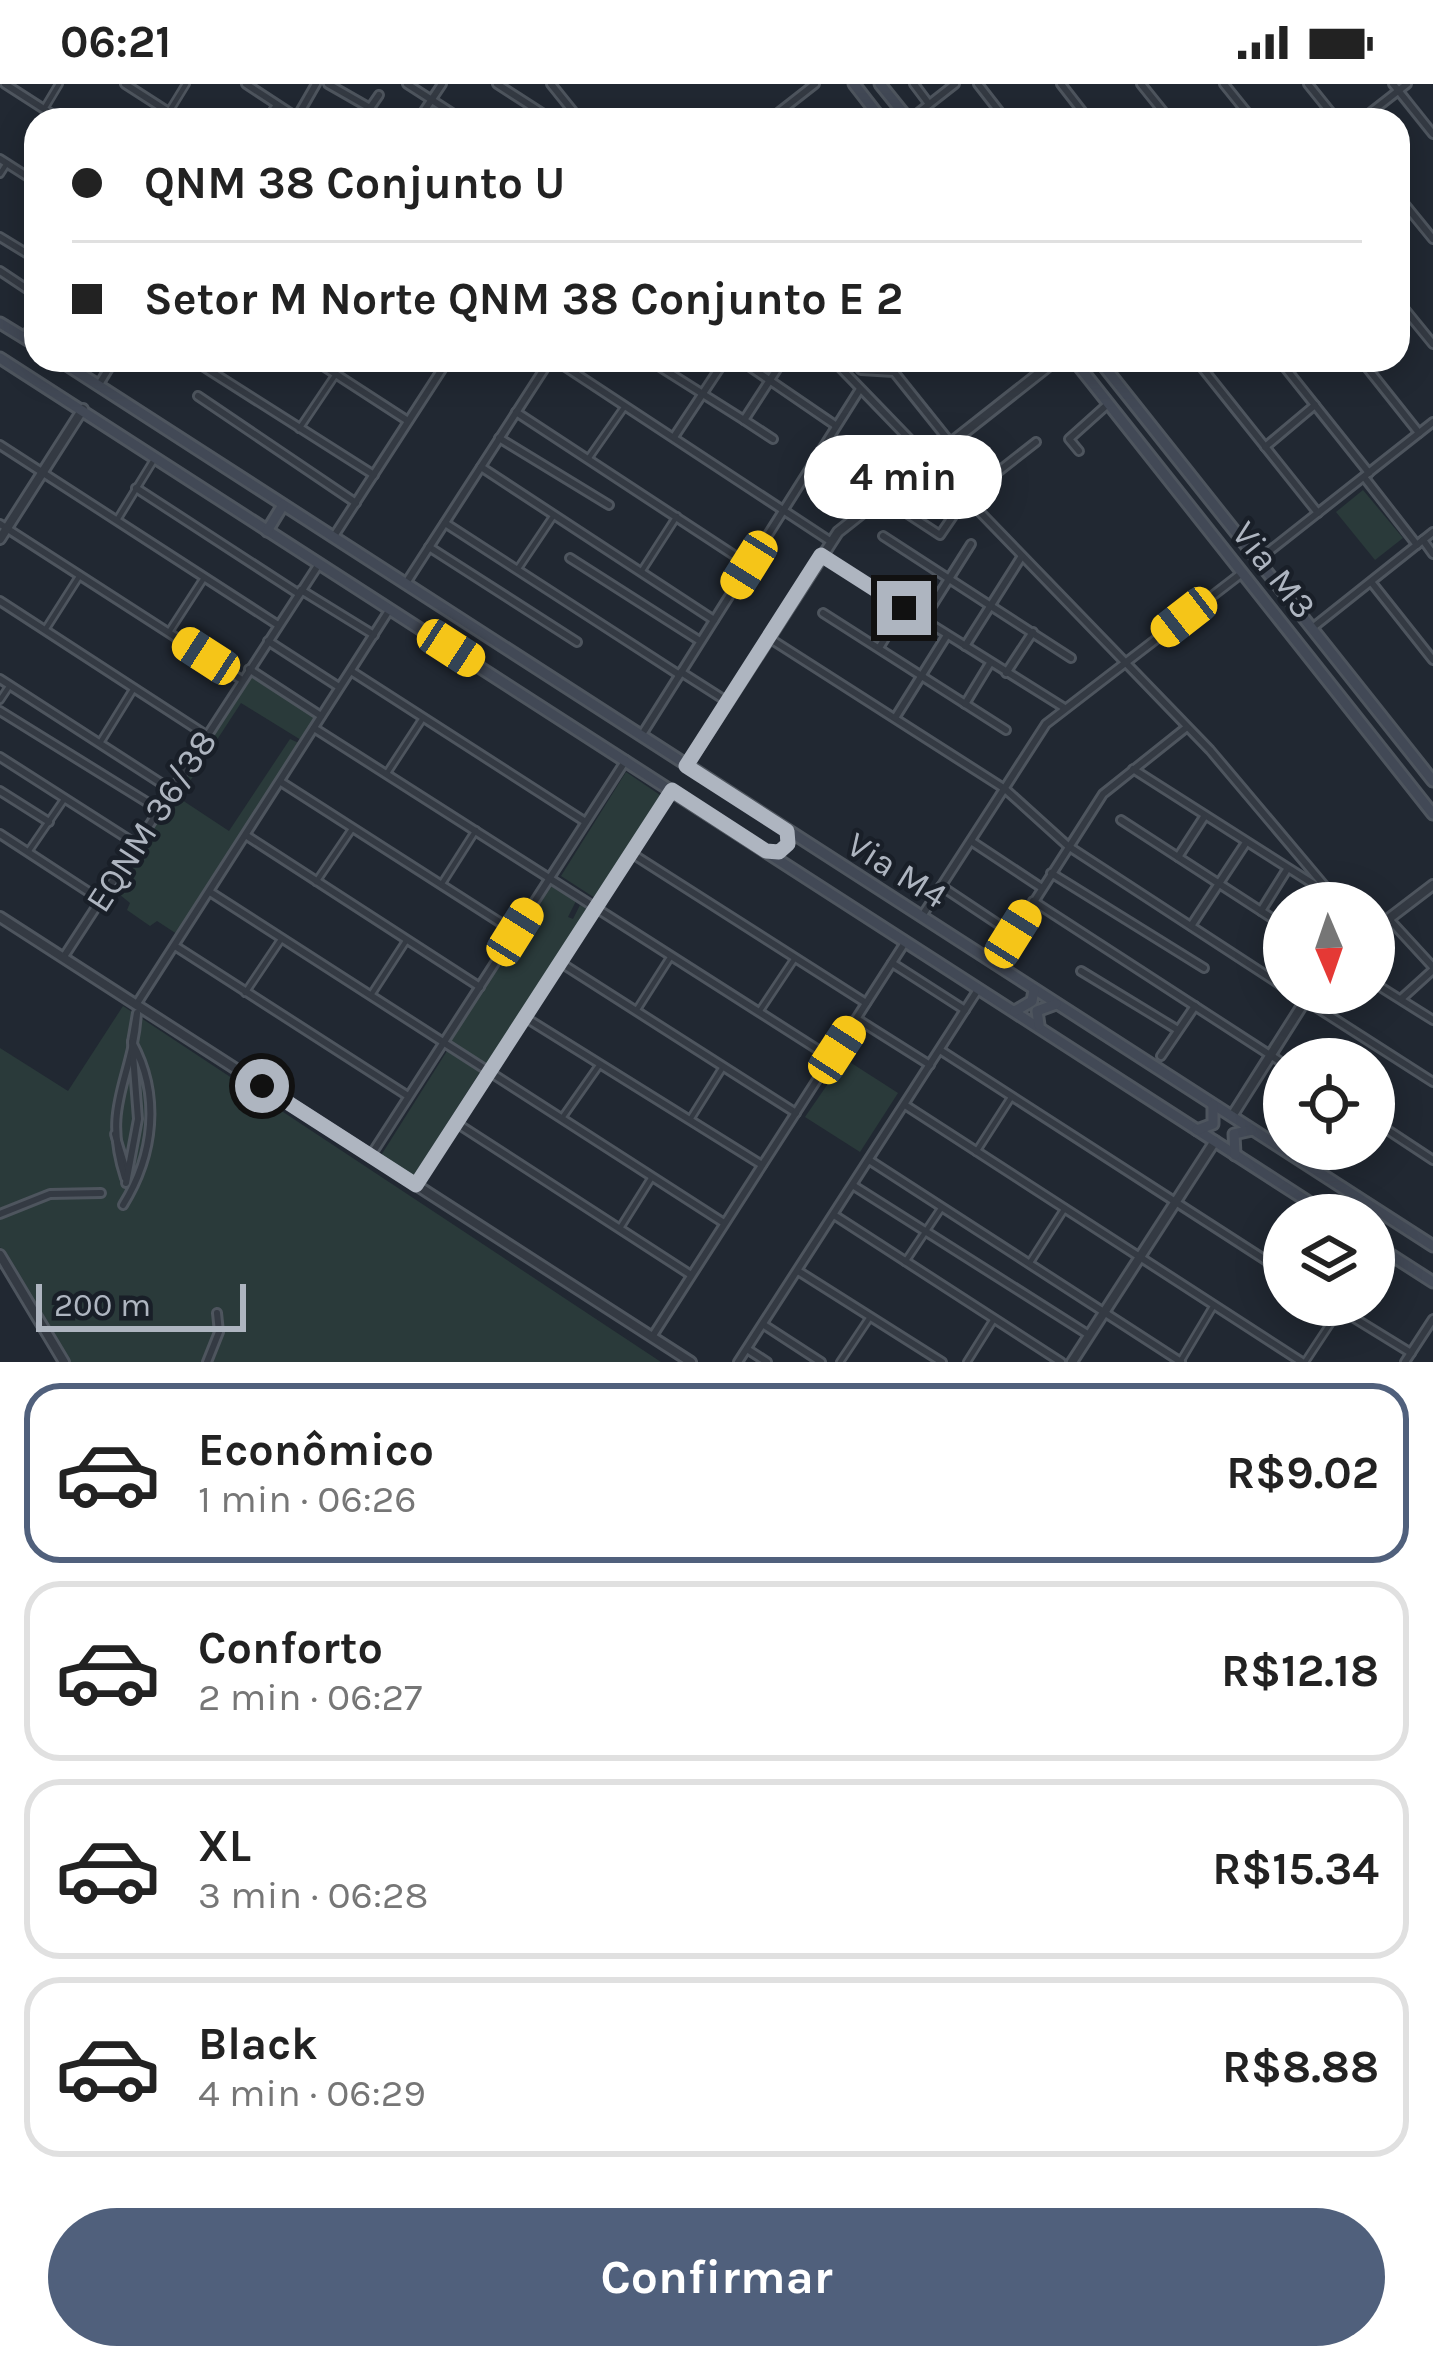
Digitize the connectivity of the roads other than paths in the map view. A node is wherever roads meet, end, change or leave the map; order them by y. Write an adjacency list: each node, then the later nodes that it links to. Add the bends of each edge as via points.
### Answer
1 (5, 84): 25 (street)
2 (125, 84): 26 (street)
3 (246, 84): 24 (street)
4 (328, 84): 29 (street)
5 (407, 84): 22 (street)
6 (442, 84): 22 (street)
7 (497, 84): 32 (street)
8 (551, 84): 33 (street)
9 (815, 84): 34 (street)
10 (854, 84): 35 (main road)
11 (880, 84): 36 (main road)
12 (914, 84): 23 (street)
13 (955, 84): 23 (street)
14 (978, 84): 38 (street)
15 (1061, 84): 39 (street)
16 (1142, 84): 40 (street)
17 (1224, 84): 41 (street)
18 (1308, 84): 42 (street)
19 (1407, 84): 20 (street)
20 (1396, 87): 43 (street); 44 (street)
21 (379, 94): 29 (street)
22 (431, 99): 30 (street); 31 (street)
23 (929, 104): 37 (street)
24 (277, 105): 27 (street); 28 (street)
25 (42, 108)
26 (162, 108)
27 (275, 108)
28 (282, 108)
29 (370, 108)
30 (425, 108)
31 (445, 108)
32 (534, 108)
33 (570, 108)
34 (784, 108)
35 (873, 108)
36 (899, 108)
37 (924, 108)
38 (997, 108)
39 (1080, 108)
40 (1161, 108)
41 (1243, 108)
42 (1327, 108)
43 (1374, 108)
44 (1433, 134)
45 (3, 161): 46 (street)
46 (0, 174)
47 (1410, 211): 48 (street)
48 (1433, 239)
49 (1410, 316): 52 (street)
50 (0, 323): 51 (main road)
51 (23, 337)
52 (1433, 344)
53 (0, 358): 84 (main road)
54 (78, 372): 76 (main road, Via M4)
55 (106, 372): 76 (street)
56 (211, 372): 90 (street)
57 (333, 372): 74 (street)
58 (440, 372): 87 (street)
59 (544, 372): 85 (street)
60 (571, 372): 82 (street)
61 (674, 372): 78 (street)
62 (717, 372): 78 (street)
63 (758, 372): 75 (street)
64 (775, 372): 75 (street)
65 (844, 372): 77 (street)
66 (894, 372): 95 (street)
67 (1040, 372): 95 (street)
68 (1083, 372): 80 (main road, Via M3)
69 (1084, 372): 83 (main road, via 1125,416)
70 (1109, 372): 83 (main road)
71 (1206, 372): 98 (street)
72 (1289, 372): 81 (street)
73 (1371, 372): 91 (street)
74 (336, 374): 87 (street); 90 (street)
75 (770, 380): 86 (street); 89 (street)
76 (98, 385): 84 (main road, via 102,407); 84 (main road, via 76,388); 111 (main road, Via M4)
77 (860, 389): 89 (street); 102 (street)
78 (703, 394): 86 (street); 92 (street)
79 (199, 396): 110 (street)
80 (1108, 404): 99 (street, via 1069,440); 114 (main road, Via M3)
81 (1315, 405): 98 (street); 106 (street)
82 (625, 406): 92 (street); 101 (street)
83 (1136, 406): 134 (main road)
84 (82, 408): 100 (main road); 104 (street)
85 (516, 412): 93 (street); 101 (street)
86 (744, 420): 94 (street)
87 (408, 422): 105 (street)
88 (1433, 422): 91 (street)
89 (835, 425): 113 (street)
90 (299, 430): 105 (street)
91 (1419, 433): 106 (street)
92 (674, 437): 113 (street)
93 (500, 438): 103 (street); 112 (street)
94 (773, 440)
95 (950, 442): 102 (street)
96 (1036, 442): 109 (street)
97 (0, 445): 104 (street)
98 (1265, 447): 115 (street)
99 (1079, 451)
100 (155, 458): 107 (street); 121 (main road)
101 (589, 459): 117 (street)
102 (928, 459): 108 (street); 109 (street)
103 (481, 467): 116 (street); 119 (street)
104 (43, 472): 118 (street); 120 (street)
105 (374, 475): 110 (street)
106 (1366, 475): 115 (street); 127 (street)
107 (136, 488): 118 (street); 145 (street)
108 (882, 497): 109 (street, via 937,535); 126 (street)
109 (966, 497): 132 (street)
110 (356, 503): 123 (street)
111 (284, 505): 121 (main road); 123 (main road, Via M4)
112 (609, 505)
113 (784, 509): 126 (street); 136 (street)
114 (1193, 511): 134 (main road, via 1205,502); 139 (main road, Via M3)
115 (1318, 513): 134 (street)
116 (554, 515): 137 (street); 138 (street)
117 (677, 516): 136 (street); 138 (street)
118 (117, 520): 141 (street)
119 (445, 523): 129 (street); 137 (street)
120 (3, 526): 125 (street); 140 (street)
121 (267, 532): 135 (main road)
122 (1433, 532): 127 (street)
123 (334, 536): 144 (main road, Via M4)
124 (884, 536): 142 (street)
125 (0, 538)
126 (830, 541): 131 (street)
127 (1420, 543): 130 (street); 143 (street)
128 (971, 544): 142 (street)
129 (429, 548): 144 (street); 165 (street)
130 (1433, 554)
131 (821, 555): 148 (street); 161 (street)
132 (1022, 556): 147 (street); 171 (street)
133 (570, 558): 163 (street)
134 (1256, 558): 155 (main road, Via M3)
135 (319, 564): 145 (street, EQNM 36/38); 149 (main road)
136 (749, 565): 152 (street)
137 (517, 570): 175 (street)
138 (641, 572): 152 (street)
139 (1242, 573): 168 (main road, Via M3); 171 (street)
140 (80, 575): 156 (street); 157 (street)
141 (204, 578): 154 (street); 157 (street)
142 (949, 578): 147 (street); 153 (street)
143 (1371, 581): 155 (street); 170 (street)
144 (406, 583): 151 (main road, Via M4)
145 (300, 592): 154 (street, EQNM 36/38); 159 (street)
146 (0, 601): 156 (street)
147 (991, 605): 158 (street); 166 (street)
148 (904, 608): 153 (street); 167 (street)
149 (390, 609): 159 (street); 164 (main road)
150 (823, 613): 167 (street)
151 (458, 619): 164 (main road); 196 (main road, Via M4)
152 (714, 620): 163 (street)
153 (923, 620): 160 (street)
154 (278, 625): 162 (street, EQNM 36/38)
155 (1311, 629): 183 (main road, Via M3)
156 (45, 630): 182 (street)
157 (169, 632): 179 (street)
158 (1033, 632): 169 (street); 176 (street)
159 (374, 635): 174 (street)
160 (947, 635): 166 (street); 177 (street)
161 (770, 638): 185 (street); 191 (street)
162 (268, 641): 173 (street, EQNM 36/38); 181 (street)
163 (700, 641): 175 (street)
164 (442, 642): 199 (main road)
165 (577, 642)
166 (964, 646): 172 (street)
167 (879, 648): 177 (street)
168 (1304, 651): 183 (main road, via 1348,697); 209 (main road, Via M3)
169 (1072, 658)
170 (1433, 660)
171 (1126, 662): 187 (street); 192 (street)
172 (990, 663): 176 (street); 186 (street)
173 (249, 669): 179 (street, EQNM 36/38); 189 (street)
174 (351, 671): 181 (street); 190 (street)
175 (679, 673): 185 (street); 196 (street)
176 (1006, 673): 187 (street)
177 (922, 676): 186 (street); 191 (street)
178 (0, 679): 180 (street)
179 (242, 680): 195 (street, EQNM 36/38)
180 (10, 685): 184 (street); 197 (street)
181 (339, 687): 189 (street)
182 (134, 688): 195 (street); 197 (street)
183 (1358, 688): 204 (main road, Via M3)
184 (0, 700)
185 (728, 702): 200 (street)
186 (965, 704): 194 (street)
187 (1063, 707): 206 (street)
188 (0, 711): 211 (street)
189 (321, 716): 193 (street)
190 (423, 718): 202 (street); 215 (street)
191 (895, 718): 206 (street)
192 (1187, 727): 201 (street); 237 (street)
193 (314, 728): 202 (street); 203 (street)
194 (1006, 730)
195 (206, 735): 205 (street, EQNM 36/38)
196 (641, 737): 200 (main road, Via M4)
197 (100, 743): 205 (street)
198 (0, 757): 210 (street)
199 (626, 760): 207 (main road); 215 (street)
200 (686, 766): 219 (main road, Via M4)
201 (1133, 769): 213 (street); 225 (street, via 1103,794)
202 (387, 773): 218 (street)
203 (280, 781): 217 (street); 221 (street)
204 (1433, 785): 209 (main road, via 1422,784)
205 (170, 789): 211 (street, EQNM 36/38)
206 (1005, 789): 222 (street); 225 (street)
207 (672, 790): 227 (main road); 229 (street)
208 (0, 791): 216 (street)
209 (1417, 794): 212 (main road, Via M3)
210 (64, 798): 216 (street); 223 (street)
211 (158, 809): 223 (street, EQNM 36/38)
212 (1433, 814)
213 (1204, 817): 224 (street); 230 (street)
214 (1121, 820): 230 (street)
215 (584, 821): 234 (street)
216 (49, 822): 228 (street)
217 (352, 829): 235 (street); 240 (street)
218 (476, 830): 234 (street); 240 (street)
219 (787, 831): 226 (main road, Via M4); 227 (main road, via 784,849)
220 (0, 835): 228 (street)
221 (246, 836): 235 (street); 243 (street)
222 (971, 841): 241 (street); 242 (street)
223 (136, 844): 244 (street, EQNM 36/38)
224 (1245, 844): 232 (street); 238 (street)
225 (1068, 846): 233 (street); 251 (street)
226 (815, 849): 231 (main road, via 795,854); 250 (main road, Via M4)
227 (766, 851): 231 (main road)
228 (28, 852): 244 (street)
229 (631, 853): 246 (street); 261 (street)
230 (1178, 857): 238 (street)
231 (796, 869): 257 (main road)
232 (1286, 871): 236 (street); 247 (street)
233 (1051, 873): 242 (street); 265 (street)
234 (550, 878): 246 (street); 253 (street)
235 (316, 882): 256 (street)
236 (1305, 882)
237 (1320, 882)
238 (1218, 884): 247 (street); 251 (street)
239 (1433, 884): 248 (street)
240 (441, 885): 253 (street)
241 (941, 886): 250 (street); 254 (street)
242 (1042, 888): 245 (street)
243 (210, 892): 255 (street); 258 (street)
244 (101, 900): 260 (street, EQNM 36/38)
245 (1033, 901): 254 (street); 279 (street)
246 (596, 909): 259 (street); 262 (street)
247 (1261, 911)
248 (1395, 913)
249 (0, 917): 260 (street)
250 (921, 917): 264 (main road, Via M4)
251 (1191, 926): 268 (street)
252 (1395, 926): 266 (street)
253 (515, 932): 269 (street)
254 (1013, 934): 264 (street)
255 (282, 938): 272 (street); 273 (street)
256 (406, 941): 269 (street); 273 (street)
257 (906, 941): 263 (street); 270 (main road)
258 (176, 946): 272 (street); 278 (street)
259 (671, 956): 281 (street); 282 (street)
260 (63, 958): 278 (street)
261 (795, 958): 276 (street); 282 (street)
262 (561, 963): 281 (street); 285 (street)
263 (892, 963): 276 (street); 280 (street)
264 (995, 964): 271 (main road, Via M4)
265 (1204, 968)
266 (1433, 969): 275 (street)
267 (1082, 971): 289 (street)
268 (1263, 973)
269 (480, 987): 291 (street)
270 (979, 988): 280 (street); 283 (main road)
271 (1034, 990): 277 (main road, Via M4); 283 (main road)
272 (245, 993): 302 (street)
273 (371, 995): 291 (street)
274 (1395, 996): 275 (street)
275 (1401, 1000): 287 (street)
276 (866, 1003): 286 (street)
277 (1056, 1004): 288 (main road, via 1037,1011); 305 (main road, Via M4)
278 (136, 1005): 318 (street)
279 (1195, 1006): 289 (street); 293 (street)
280 (965, 1010): 292 (street)
281 (636, 1011): 299 (street)
282 (759, 1012): 295 (street)
283 (1019, 1014): 288 (main road)
284 (1335, 1014): 301 (street)
285 (526, 1018): 297 (street); 300 (street)
286 (857, 1019): 295 (street); 298 (street)
287 (1433, 1020)
288 (1040, 1027): 311 (main road)
289 (1178, 1030): 294 (street)
290 (132, 1042): 313 (street); 322 (street, via 138,1119); 324 (street, via 150,1125 143,1167 123,1205)
291 (445, 1042): 300 (street); 302 (street)
292 (940, 1050): 298 (street); 303 (street)
293 (1263, 1051)
294 (1161, 1056)
295 (831, 1058): 306 (street)
296 (1263, 1063): 307 (street)
297 (600, 1064): 308 (street); 309 (street)
298 (930, 1065): 304 (street)
299 (723, 1067): 306 (street); 309 (street)
300 (490, 1072): 308 (street); 310 (street)
301 (1432, 1080)
302 (408, 1096): 318 (street)
303 (1012, 1096): 316 (street); 329 (street)
304 (905, 1105): 316 (street); 319 (street)
305 (1213, 1105): 307 (main road, Via M4); 311 (main road, via 1213,1124)
306 (796, 1113): 321 (street)
307 (1232, 1116): 312 (main road, Via M4)
308 (562, 1118): 323 (street)
309 (689, 1121): 321 (street)
310 (457, 1124): 325 (street); 335 (street)
311 (1198, 1130): 315 (main road)
312 (1252, 1130): 317 (main road, via 1234,1134); 337 (main road, Via M4)
313 (113, 1131): 322 (street); 324 (street)
314 (1395, 1135): 320 (street)
315 (1215, 1142): 317 (main road); 329 (street)
316 (976, 1152): 331 (street)
317 (1235, 1155): 328 (main road)
318 (371, 1156): 325 (street)
319 (869, 1160): 326 (street); 330 (street)
320 (1433, 1160)
321 (763, 1165): 334 (street)
322 (126, 1173): 324 (street)
323 (652, 1177): 334 (street); 335 (street)
324 (126, 1183)
325 (416, 1185): 357 (street)
326 (853, 1186): 333 (street); 336 (street)
327 (101, 1193): 332 (street, via 50,1194)
328 (1296, 1194)
329 (1175, 1202): 339 (street); 341 (street)
330 (942, 1207): 336 (street); 343 (street)
331 (1065, 1208): 339 (street); 343 (street)
332 (0, 1214)
333 (834, 1215): 342 (street); 344 (street)
334 (724, 1223): 345 (street)
335 (619, 1229): 345 (street)
336 (925, 1232): 342 (street); 356 (street)
337 (1433, 1246)
338 (0, 1256): 360 (street)
339 (1140, 1257): 347 (street); 348 (street)
340 (1395, 1258): 346 (main road)
341 (1263, 1259)
342 (905, 1262): 351 (street)
343 (1029, 1264): 348 (street)
344 (798, 1270): 350 (street); 353 (street)
345 (692, 1275): 357 (street)
346 (1433, 1282)
347 (1214, 1305): 371 (street); 372 (street)
348 (1105, 1311): 356 (street); 371 (street)
349 (217, 1313): 361 (street, via 219,1332)
350 (870, 1317): 366 (street); 367 (street)
351 (994, 1318): 368 (street); 369 (street)
352 (1433, 1319): 359 (street)
353 (764, 1325): 358 (street); 365 (street)
354 (1325, 1326): 372 (street)
355 (1367, 1326): 359 (street)
356 (1089, 1335): 370 (street)
357 (652, 1337): 362 (street)
358 (747, 1349): 363 (street); 364 (street)
359 (1411, 1353): 373 (street)
360 (64, 1362)
361 (206, 1362)
362 (691, 1362)
363 (738, 1362)
364 (767, 1362)
365 (820, 1362)
366 (840, 1362)
367 (942, 1362)
368 (967, 1362)
369 (1061, 1362)
370 (1072, 1362)
371 (1181, 1362)
372 (1304, 1362)
373 (1405, 1362)

